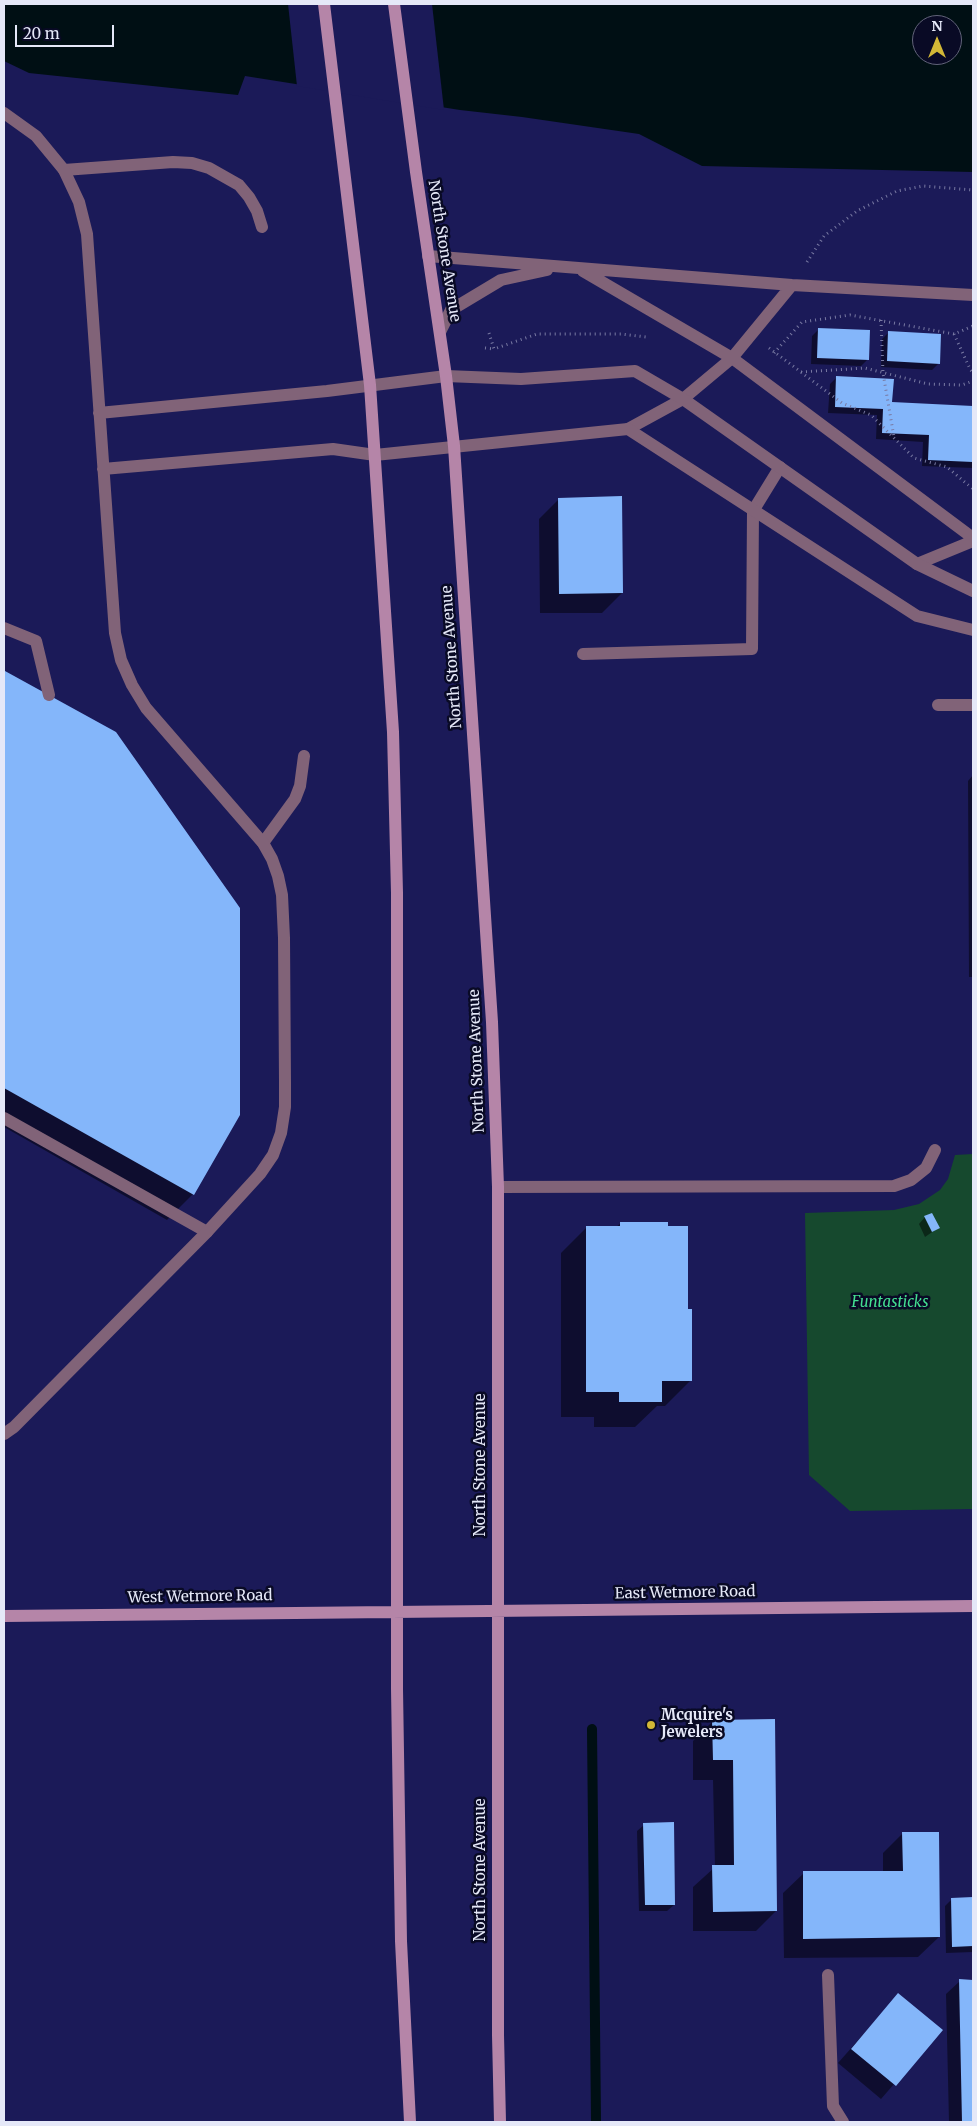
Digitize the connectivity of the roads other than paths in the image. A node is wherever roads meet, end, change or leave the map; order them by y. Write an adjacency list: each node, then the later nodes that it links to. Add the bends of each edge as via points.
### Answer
1 (324, 4): 14 (main road)
2 (394, 4): 6 (main road, North Stone Avenue)
3 (4, 113): 4 (street, via 36,136)
4 (64, 170): 5 (street, via 173,162 210,168 239,185 249,197); 16 (street, via 79,202 87,234)
5 (262, 227)
6 (428, 256): 7 (street); 11 (main road, North Stone Avenue)
7 (561, 267): 8 (street); 11 (street, via 501,280 451,310)
8 (579, 268): 9 (street); 12 (street)
9 (792, 285): 10 (street); 12 (street)
10 (973, 295)
11 (440, 332): 13 (main road, North Stone Avenue)
12 (732, 358): 15 (street); 23 (street)
13 (446, 376): 14 (street); 15 (street, via 521,378 635,371); 18 (main road, North Stone Avenue)
14 (370, 385): 16 (street); 19 (main road)
15 (683, 399): 17 (street); 20 (street)
16 (99, 414): 21 (street)
17 (628, 429): 18 (street); 22 (street)
18 (454, 446): 19 (street); 36 (main road, North Stone Avenue, via 491,1005)
19 (375, 456): 21 (street, via 333,449); 40 (main road, via 393,732 397,883)
20 (780, 467): 22 (street); 24 (street)
21 (103, 469): 33 (street, via 115,633 121,660 146,708)
22 (753, 511): 27 (street, via 918,616); 28 (street, via 752,649)
23 (973, 540): 24 (street)
24 (917, 564): 25 (street)
25 (973, 591)
26 (4, 628): 29 (street, via 36,641)
27 (973, 630)
28 (583, 654)
29 (49, 695)
30 (973, 705): 31 (street)
31 (938, 706)
32 (304, 756): 33 (street, via 295,799)
33 (263, 843): 37 (street, via 272,859 282,895 285,1107 281,1133 272,1155 253,1183)
34 (4, 1118): 37 (street)
35 (935, 1150): 36 (street, via 926,1168 912,1180 894,1186)
36 (498, 1188): 41 (main road, North Stone Avenue)
37 (207, 1232): 38 (street)
38 (4, 1434)
39 (973, 1606): 41 (main road, East Wetmore Road)
40 (397, 1611): 41 (main road, East Wetmore Road); 42 (main road, West Wetmore Road); 44 (main road, via 401,1931)
41 (497, 1611): 45 (main road, North Stone Avenue)
42 (4, 1616)
43 (828, 1975): 46 (street, via 833,2106)
44 (410, 2122)
45 (500, 2122)
46 (843, 2122)

